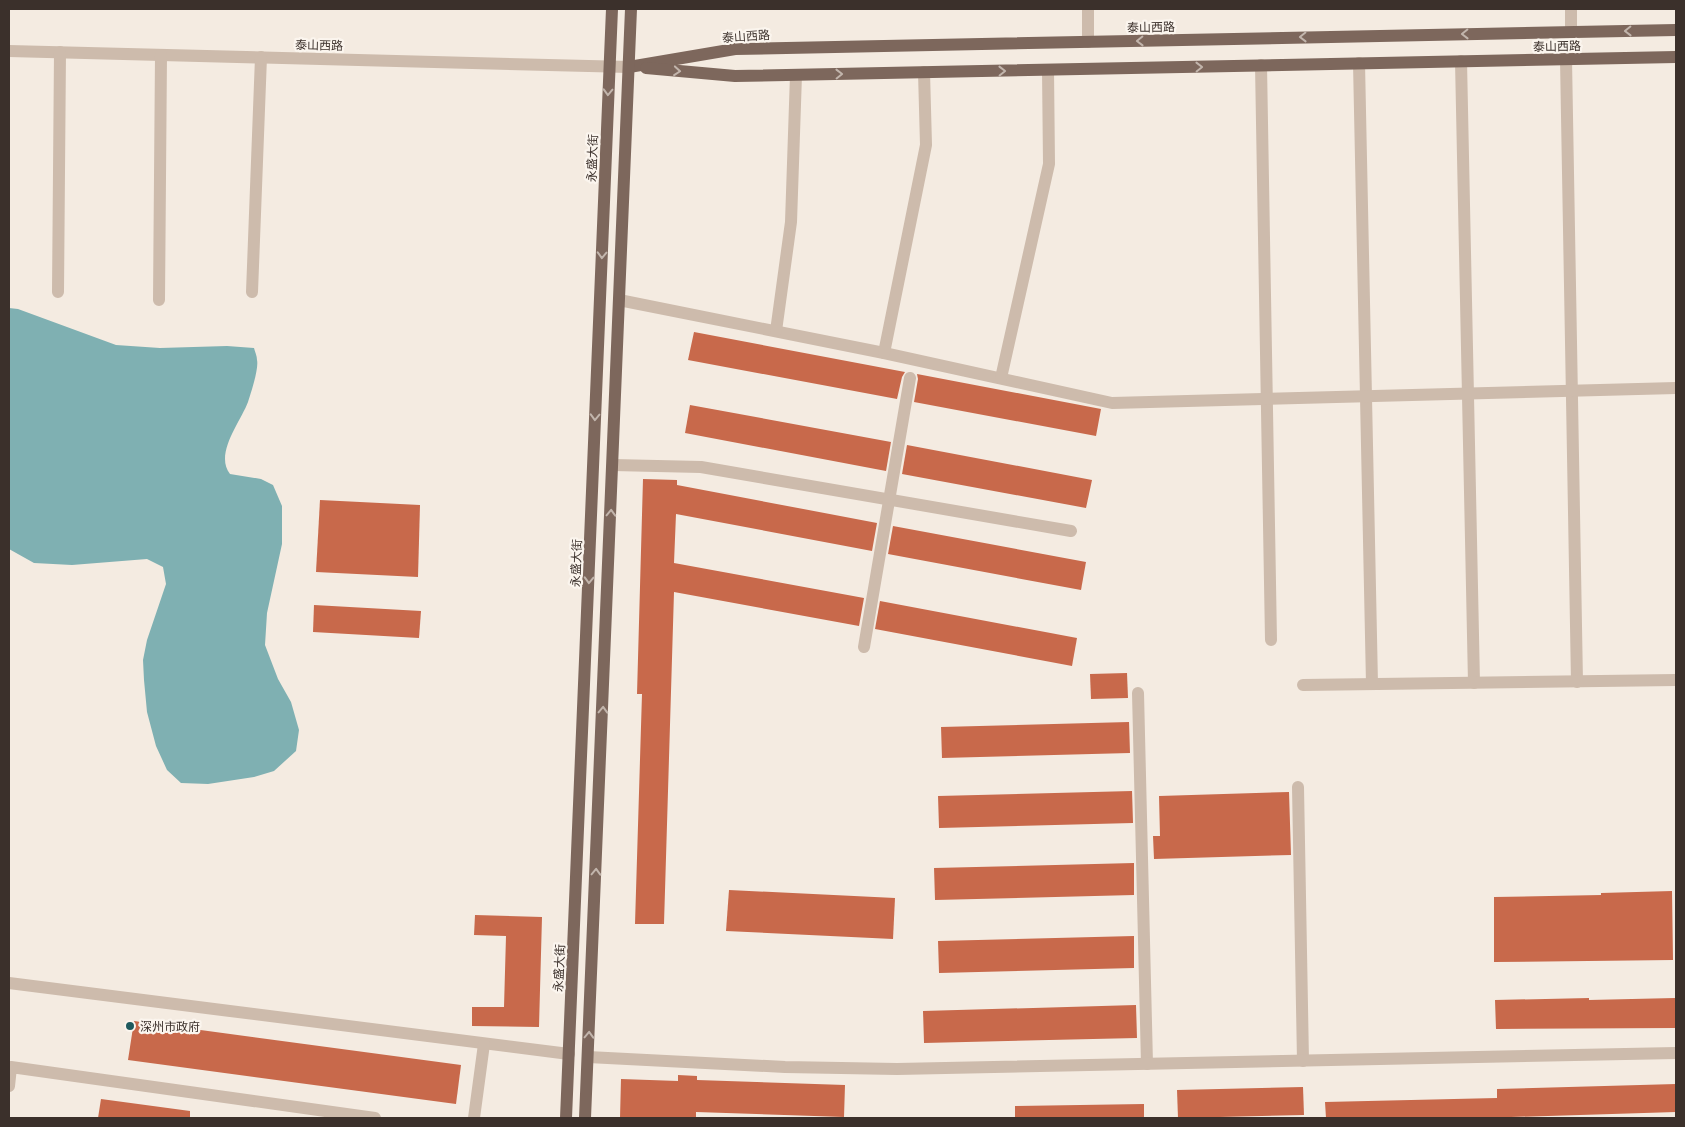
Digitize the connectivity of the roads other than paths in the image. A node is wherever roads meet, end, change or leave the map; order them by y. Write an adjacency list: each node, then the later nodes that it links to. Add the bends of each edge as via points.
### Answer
1 (612, 9): 16 (main road, 永盛大街)
2 (631, 9): 18 (main road)
3 (1088, 9): 7 (street)
4 (1571, 9): 6 (street)
5 (1676, 30): 6 (main road, 泰山西路, one-way to 6)
6 (1571, 32): 7 (main road, 泰山西路, one-way to 7)
7 (1088, 42): 18 (main road, 泰山西路, via 735,49)
8 (9, 51): 9 (street, 泰山西路)
9 (60, 52): 10 (street, 泰山西路); 22 (street)
10 (161, 55): 11 (street, 泰山西路); 24 (street)
11 (261, 57): 16 (street, 泰山西路); 23 (street)
12 (1676, 57): 13 (main road, 泰山西路)
13 (1566, 59): 14 (main road, 泰山西路); 31 (street)
14 (1461, 61): 15 (main road, 泰山西路); 32 (street)
15 (1360, 64): 17 (main road, 泰山西路); 33 (street)
16 (610, 66): 18 (street, 泰山西路); 50 (main road, 永盛大街, one-way to 50)
17 (1261, 66): 19 (main road, 泰山西路, one-way to 17); 34 (street)
18 (629, 67): 21 (main road, 泰山西路, one-way to 21, via 735,76); 25 (main road)
19 (1048, 70): 20 (main road, 泰山西路, one-way to 19); 29 (street, via 1049,164)
20 (924, 72): 21 (main road, 泰山西路, one-way to 20); 27 (street, via 926,145)
21 (796, 75): 26 (street, via 791,222)
22 (58, 292)
23 (252, 292)
24 (158, 300)
25 (619, 300): 26 (street); 35 (main road)
26 (776, 331): 27 (street)
27 (884, 352): 29 (street)
28 (910, 378): 36 (street)
29 (1001, 378): 34 (street, via 1112,403)
30 (1676, 388): 31 (street)
31 (1572, 390): 32 (street); 41 (street)
32 (1468, 393): 33 (street); 42 (street)
33 (1366, 396): 34 (street); 43 (street)
34 (1266, 399): 38 (street)
35 (612, 465): 36 (street, via 700,467); 51 (main road, one-way to 35)
36 (889, 499): 37 (street); 39 (street)
37 (1071, 531)
38 (1271, 640)
39 (864, 647)
40 (1676, 680): 41 (street)
41 (1577, 682): 42 (street)
42 (1474, 683): 43 (street)
43 (1372, 684): 44 (street)
44 (1303, 685)
45 (1138, 693): 53 (street)
46 (1298, 787): 52 (street)
47 (9, 983): 48 (street)
48 (484, 1044): 50 (street); 56 (street)
49 (1676, 1053): 52 (street)
50 (569, 1054): 57 (main road, 永盛大街)
51 (588, 1057): 53 (street, via 897,1069); 58 (main road)
52 (1303, 1061): 53 (street)
53 (1147, 1064)
54 (9, 1086): 55 (street, via 11,1067)
55 (376, 1118)
56 (474, 1118)
57 (566, 1118)
58 (585, 1118)

